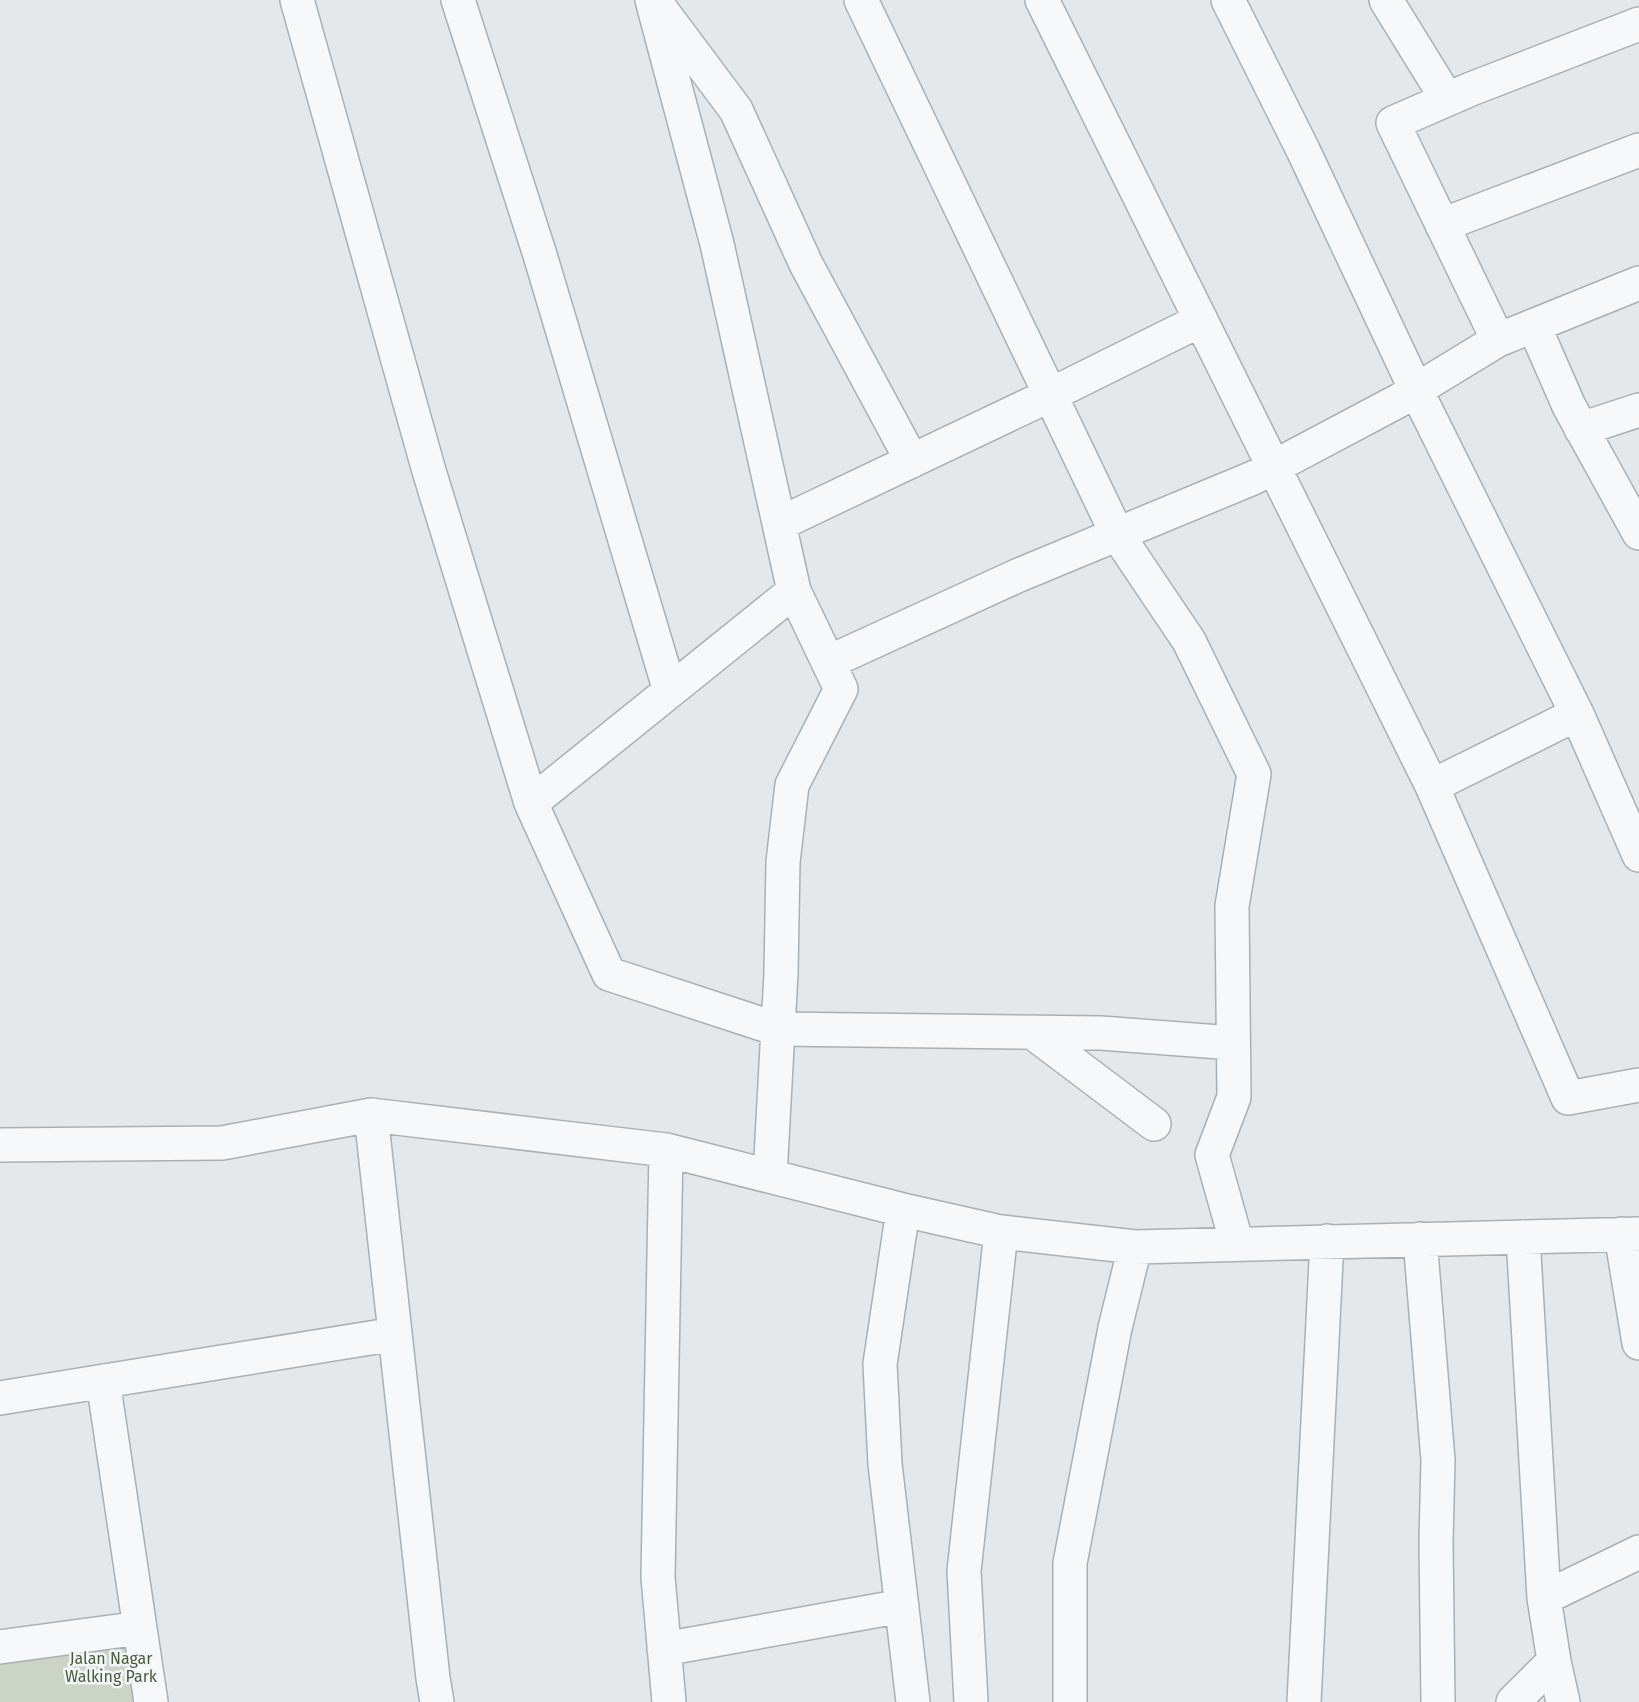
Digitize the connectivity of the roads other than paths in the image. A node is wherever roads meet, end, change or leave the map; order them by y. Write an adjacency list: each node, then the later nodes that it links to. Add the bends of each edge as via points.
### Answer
1 (297, 0): 30 (street, via 429,471)
2 (458, 0): 27 (street, via 540,255)
3 (653, 0): 20 (street, via 736,110 806,264); 22 (street, via 717,244)
4 (861, 0): 17 (street)
5 (1042, 0): 13 (street)
6 (1228, 0): 16 (street)
7 (1386, 0): 9 (street)
8 (1639, 24): 9 (street)
9 (1447, 99): 11 (street, via 1394,123)
10 (1639, 150): 11 (street)
11 (1442, 225): 15 (street)
12 (1639, 284): 14 (street)
13 (1201, 320): 17 (street); 21 (street)
14 (1533, 326): 15 (street); 19 (street)
15 (1498, 340): 16 (street)
16 (1416, 390): 21 (street); 28 (street)
17 (1050, 395): 20 (street); 24 (street)
18 (1639, 410): 19 (street)
19 (1581, 429): 23 (street)
20 (912, 461): 22 (street)
21 (1274, 467): 24 (street); 29 (street)
22 (778, 524): 25 (street)
23 (1638, 528)
24 (1117, 534): 26 (street); 34 (street, via 1189,641 1254,774 1232,906)
25 (794, 591): 26 (street); 27 (street)
26 (828, 662): 32 (street, via 841,689 792,785 783,862)
27 (670, 691): 30 (street)
28 (1577, 714): 29 (street); 31 (street)
29 (1432, 786): 35 (street, via 1568,1098)
30 (531, 803): 32 (street, via 609,974)
31 (1639, 855)
32 (777, 1029): 33 (street); 40 (street)
33 (1032, 1032): 34 (street); 37 (street)
34 (1233, 1043): 47 (street, via 1234,1097 1212,1155)
35 (1639, 1085)
36 (371, 1115): 38 (street, via 222,1143); 39 (street); 49 (street)
37 (1154, 1124)
38 (0, 1145)
39 (666, 1150): 40 (street); 58 (street, via 658,1577)
40 (770, 1176): 41 (street)
41 (903, 1210): 42 (street); 55 (street, via 880,1364 885,1464)
42 (1001, 1232): 48 (street); 64 (street, via 964,1571)
43 (1630, 1234): 44 (street); 50 (street)
44 (1522, 1237): 45 (street); 54 (street)
45 (1420, 1239): 46 (street); 67 (street, via 1438,1460)
46 (1327, 1241): 47 (street); 66 (street)
47 (1237, 1244): 48 (street)
48 (1135, 1247): 65 (street, via 1115,1328 1070,1563)
49 (395, 1334): 51 (street); 61 (street)
50 (1639, 1343)
51 (103, 1381): 52 (street); 56 (street)
52 (0, 1398)
53 (1639, 1552): 54 (street)
54 (1544, 1598): 59 (street)
55 (902, 1606): 58 (street); 63 (street)
56 (140, 1628): 57 (street); 60 (street)
57 (0, 1647)
58 (664, 1649): 62 (street)
59 (1554, 1661): 68 (street); 69 (street)
60 (151, 1702)
61 (437, 1702)
62 (669, 1702)
63 (913, 1702)
64 (971, 1702)
65 (1070, 1702)
66 (1304, 1702)
67 (1438, 1702)
68 (1514, 1702)
69 (1563, 1702)

